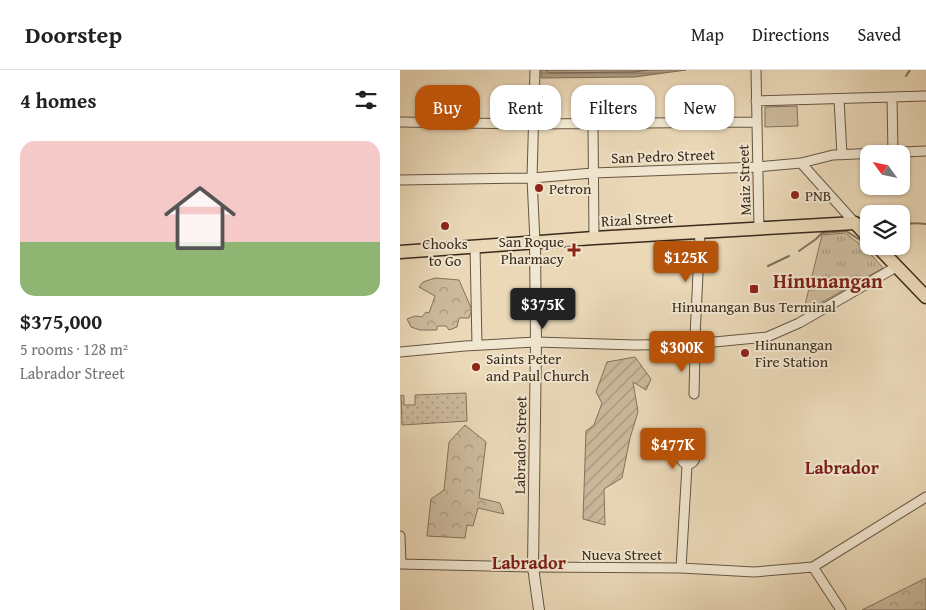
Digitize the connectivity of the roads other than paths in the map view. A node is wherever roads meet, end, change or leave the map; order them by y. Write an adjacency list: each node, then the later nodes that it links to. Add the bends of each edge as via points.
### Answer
1 (534, 70): 3 (street, Labrador Street)
2 (756, 70): 7 (street, Maiz Street)
3 (534, 85)
4 (926, 96): 5 (street)
5 (892, 97): 6 (street); 14 (street)
6 (839, 98): 7 (street); 17 (street)
7 (756, 101): 9 (street, Maiz Street)
8 (400, 122): 10 (street)
9 (756, 122): 11 (street); 20 (street, Maiz Street)
10 (490, 123)
11 (655, 123)
12 (533, 130): 22 (street, Labrador Street)
13 (593, 130): 21 (street)
14 (893, 145)
15 (926, 151): 16 (street, San Pedro Street)
16 (910, 152)
17 (842, 154): 18 (street, San Pedro Street); 19 (street, San Pedro Street)
18 (860, 154)
19 (801, 163): 20 (street, San Pedro Street); 24 (street)
20 (757, 167): 21 (street, San Pedro Street); 25 (street, Maiz Street)
21 (593, 173): 22 (street, San Pedro Street); 28 (street)
22 (532, 178): 23 (street, San Pedro Street); 29 (street, Labrador Street)
23 (400, 180)
24 (855, 222): 25 (main road, Rizal Street); 26 (main road)
25 (759, 228): 27 (main road, Rizal Street)
26 (860, 228)
27 (700, 232): 28 (main road, Rizal Street); 35 (street)
28 (594, 238): 29 (main road, Rizal Street)
29 (535, 242): 30 (main road, Rizal Street); 36 (street, Labrador Street)
30 (475, 246): 31 (main road, Rizal Street); 39 (street)
31 (400, 252)
32 (885, 255): 33 (main road)
33 (896, 267): 34 (main road); 37 (street, via 799,323 767,337)
34 (926, 297)
35 (695, 336): 37 (street); 38 (street)
36 (536, 342): 38 (street); 39 (street); 47 (street, Labrador Street)
37 (704, 343): 41 (street)
38 (687, 344): 41 (street, via 688,349)
39 (476, 345): 40 (street)
40 (400, 352)
41 (695, 353): 42 (street)
42 (694, 394)
43 (687, 466): 49 (street)
44 (926, 496): 48 (street)
45 (400, 536): 46 (street)
46 (401, 564): 47 (street, Nueva Street)
47 (533, 567): 49 (street, Nueva Street); 50 (street, Labrador Street)
48 (813, 567): 49 (street, Nueva Street, via 754,572); 51 (street)
49 (681, 568)
50 (539, 610)
51 (841, 610)

